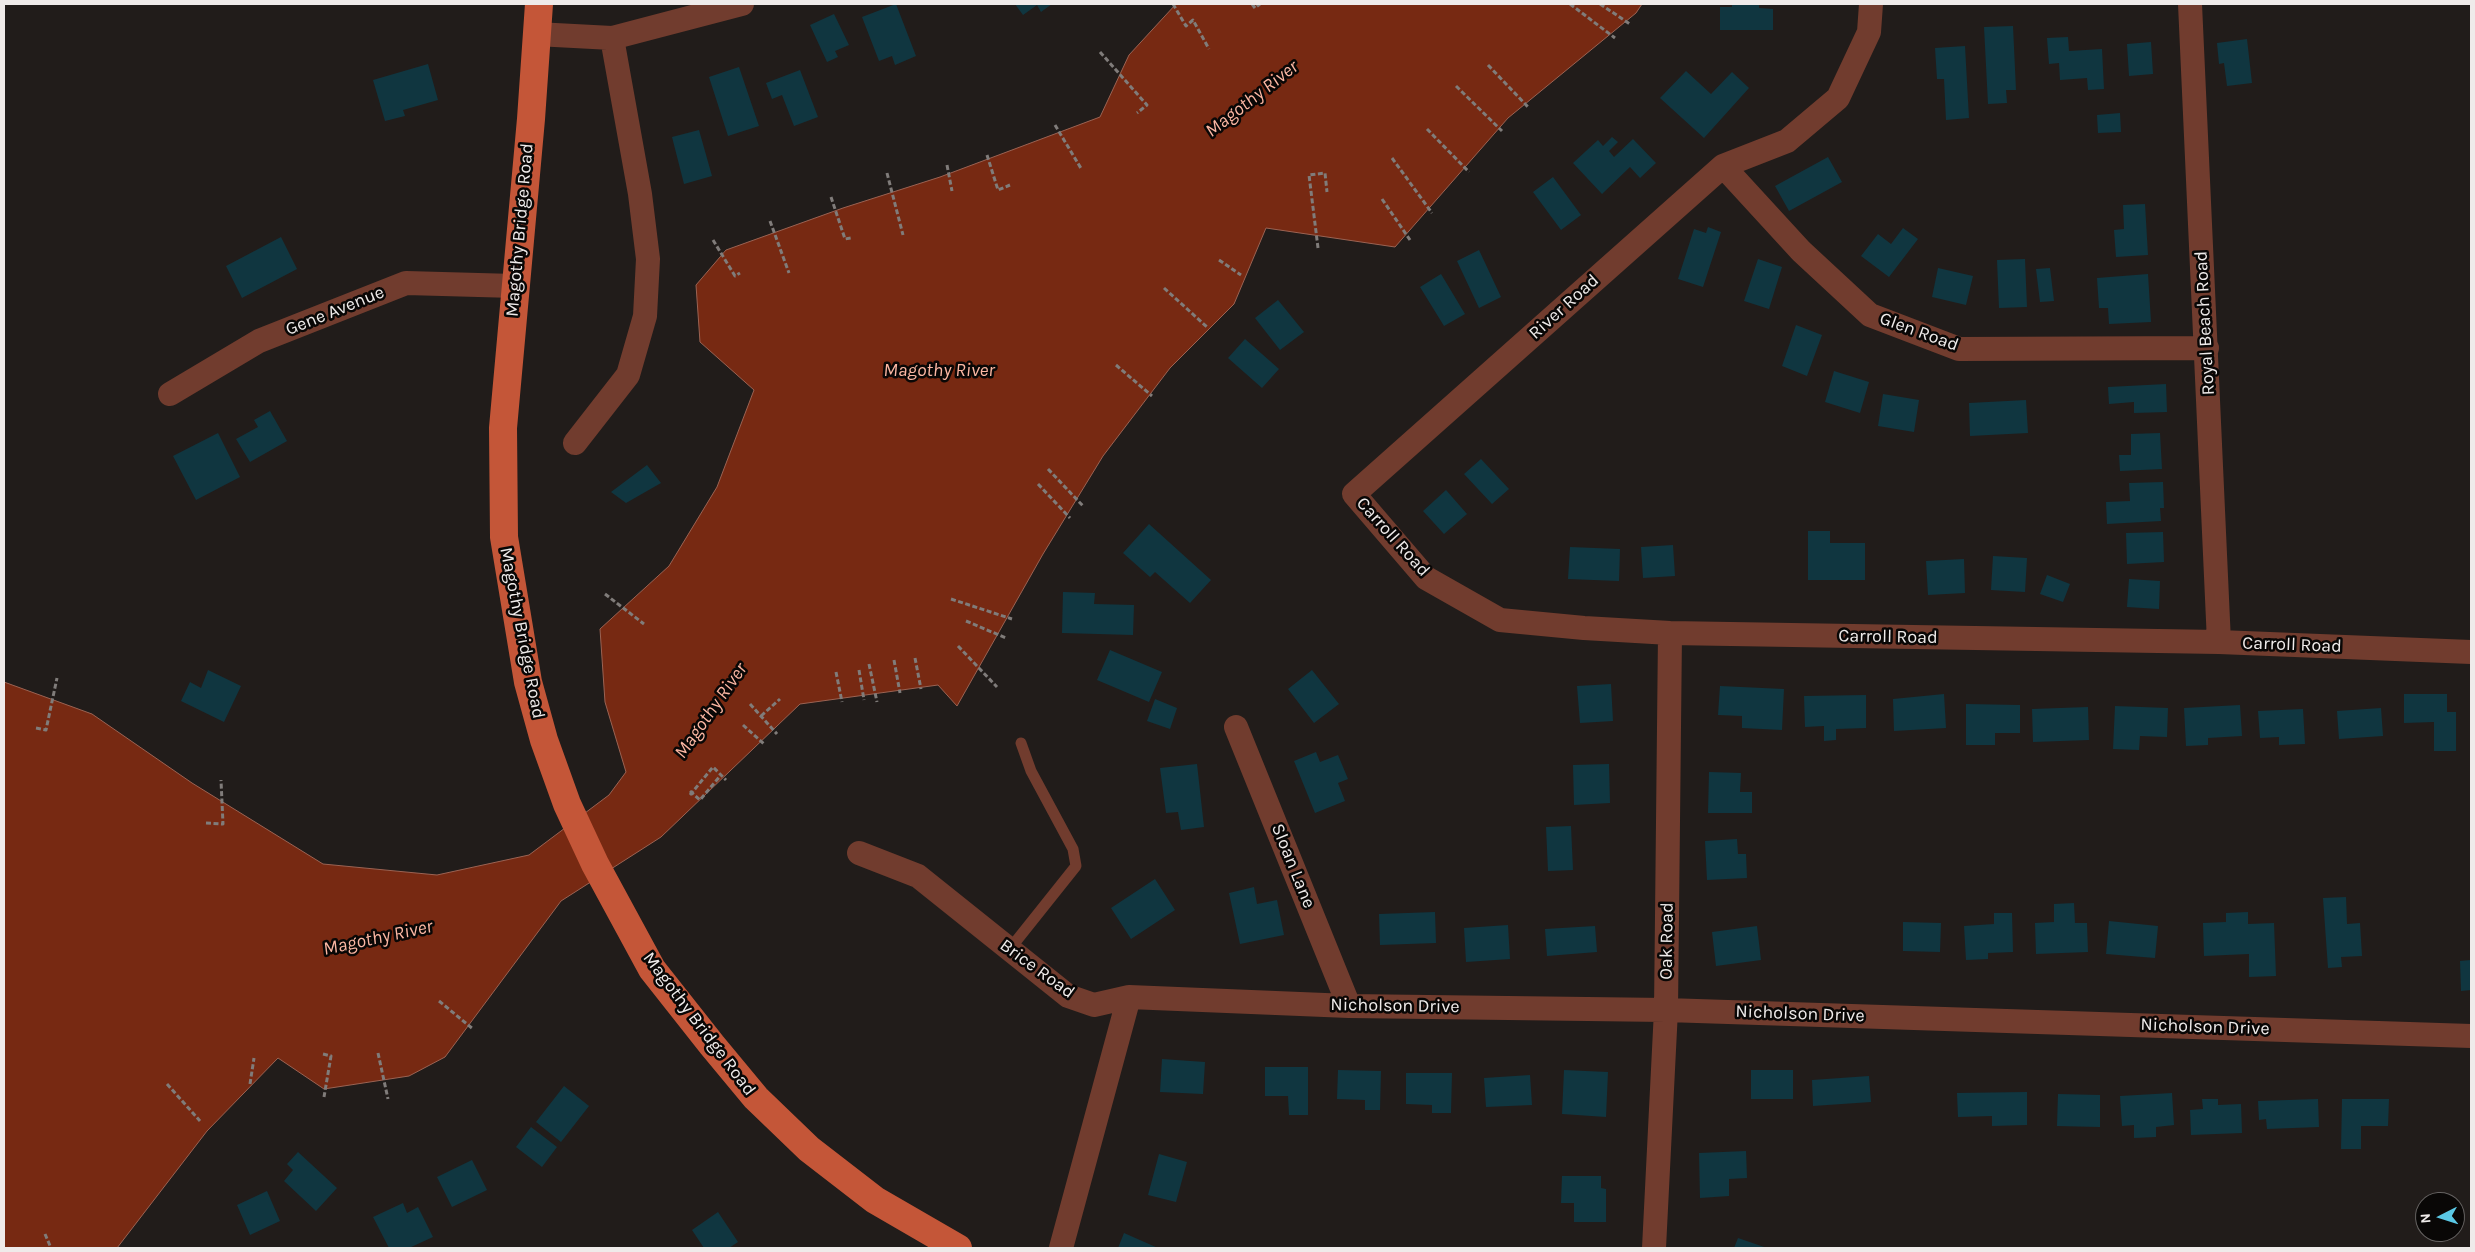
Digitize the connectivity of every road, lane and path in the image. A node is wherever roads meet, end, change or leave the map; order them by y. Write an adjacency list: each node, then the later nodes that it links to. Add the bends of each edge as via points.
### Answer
1 (539, 4): 11 (main road, Magothy Bridge Road)
2 (742, 4): 12 (street)
3 (1173, 4): 14 (path, via 1186,26 1194,20)
4 (1252, 4): 5 (path, via 1255,8)
5 (1260, 4)
6 (1570, 4): 13 (path)
7 (1600, 4): 10 (path)
8 (1871, 4): 26 (street, River Road, via 1870,32 1838,98 1787,141)
9 (2190, 4): 49 (street, Royal Beach Road)
10 (1630, 24)
11 (536, 34): 12 (street); 46 (main road, Magothy Bridge Road)
12 (612, 38): 53 (street, via 640,194 648,260 645,316 628,375)
13 (1616, 38)
14 (1209, 49)
15 (1100, 52): 19 (path, via 1147,105)
16 (1488, 65): 18 (path)
17 (1456, 86): 22 (path)
18 (1528, 107)
19 (1137, 113)
20 (1055, 125): 27 (path)
21 (1427, 129): 29 (path)
22 (1502, 131)
23 (987, 155): 30 (path, via 998,190)
24 (1392, 158): 35 (path)
25 (947, 165): 31 (path)
26 (1723, 166): 49 (street, Glen Road, via 1801,251 1870,314 1959,349); 56 (street, River Road)
27 (1082, 170)
28 (887, 172): 37 (path)
29 (1469, 172)
30 (1010, 185)
31 (952, 190)
32 (1327, 192): 41 (path, via 1325,173 1309,176)
33 (831, 197): 38 (path, via 845,239)
34 (1382, 199): 40 (path)
35 (1432, 213)
36 (770, 221): 43 (path)
37 (903, 235)
38 (851, 238)
39 (713, 240): 44 (path, via 735,276)
40 (1410, 240)
41 (1318, 248)
42 (1219, 260): 45 (path)
43 (789, 272)
44 (740, 273)
45 (1241, 275)
46 (515, 286): 51 (street, Gene Avenue, via 406,283 259,341); 112 (main road, Magothy Bridge Road, via 503,428 504,537 528,682 567,804 652,969 756,1098 809,1149 875,1200)
47 (1164, 288): 48 (path)
48 (1207, 327)
49 (2207, 348): 66 (street, Royal Beach Road)
50 (1116, 365): 52 (path)
51 (170, 394)
52 (1152, 396)
53 (575, 444)
54 (1048, 469): 57 (path)
55 (1038, 484): 58 (path)
56 (1354, 494): 64 (street, Carroll Road, via 1426,578 1500,620)
57 (1083, 506)
58 (1070, 518)
59 (605, 594): 63 (path)
60 (951, 599): 61 (path)
61 (1012, 619)
62 (966, 621): 65 (path)
63 (644, 624)
64 (1670, 633): 66 (street, Carroll Road); 99 (street, Oak Road)
65 (1006, 638)
66 (2219, 642): 68 (street, Carroll Road)
67 (958, 646): 75 (path)
68 (2471, 652)
69 (915, 658): 76 (path)
70 (894, 660): 77 (path)
71 (870, 664): 81 (path)
72 (859, 670): 79 (path)
73 (836, 672): 80 (path)
74 (57, 678): 86 (path, via 46,730)
75 (997, 687)
76 (921, 689)
77 (900, 693)
78 (780, 699): 83 (path)
79 (864, 700)
80 (842, 702)
81 (877, 702)
82 (750, 704): 83 (path)
83 (760, 716): 87 (path)
84 (743, 725): 89 (path)
85 (1236, 727): 98 (street, Sloan Lane)
86 (36, 728)
87 (777, 734)
88 (1021, 743): 95 (lane, via 1031,771 1073,849 1076,866)
89 (764, 744)
90 (721, 775): 90 (path, via 713,767 690,793 700,800); 92 (path)
91 (222, 780): 93 (path, via 223,824)
92 (726, 780)
93 (206, 823)
94 (860, 853): 95 (street, Brice Road, via 918,876)
95 (1009, 950): 96 (street, Brice Road, via 1068,996 1094,1005)
96 (1129, 997): 98 (street, Nicholson Drive); 113 (street)
97 (439, 1001): 100 (path)
98 (1350, 1006): 99 (street, Nicholson Drive)
99 (1666, 1010): 101 (street, Nicholson Drive); 114 (street, Oak Road)
100 (473, 1029)
101 (2471, 1036)
102 (323, 1054): 107 (path, via 331,1056)
103 (378, 1054): 108 (path)
104 (254, 1058): 106 (path)
105 (167, 1084): 109 (path)
106 (250, 1084)
107 (324, 1097)
108 (388, 1099)
109 (200, 1121)
110 (45, 1234): 111 (path)
111 (51, 1248)
112 (958, 1248)
113 (1061, 1248)
114 (1654, 1248)

